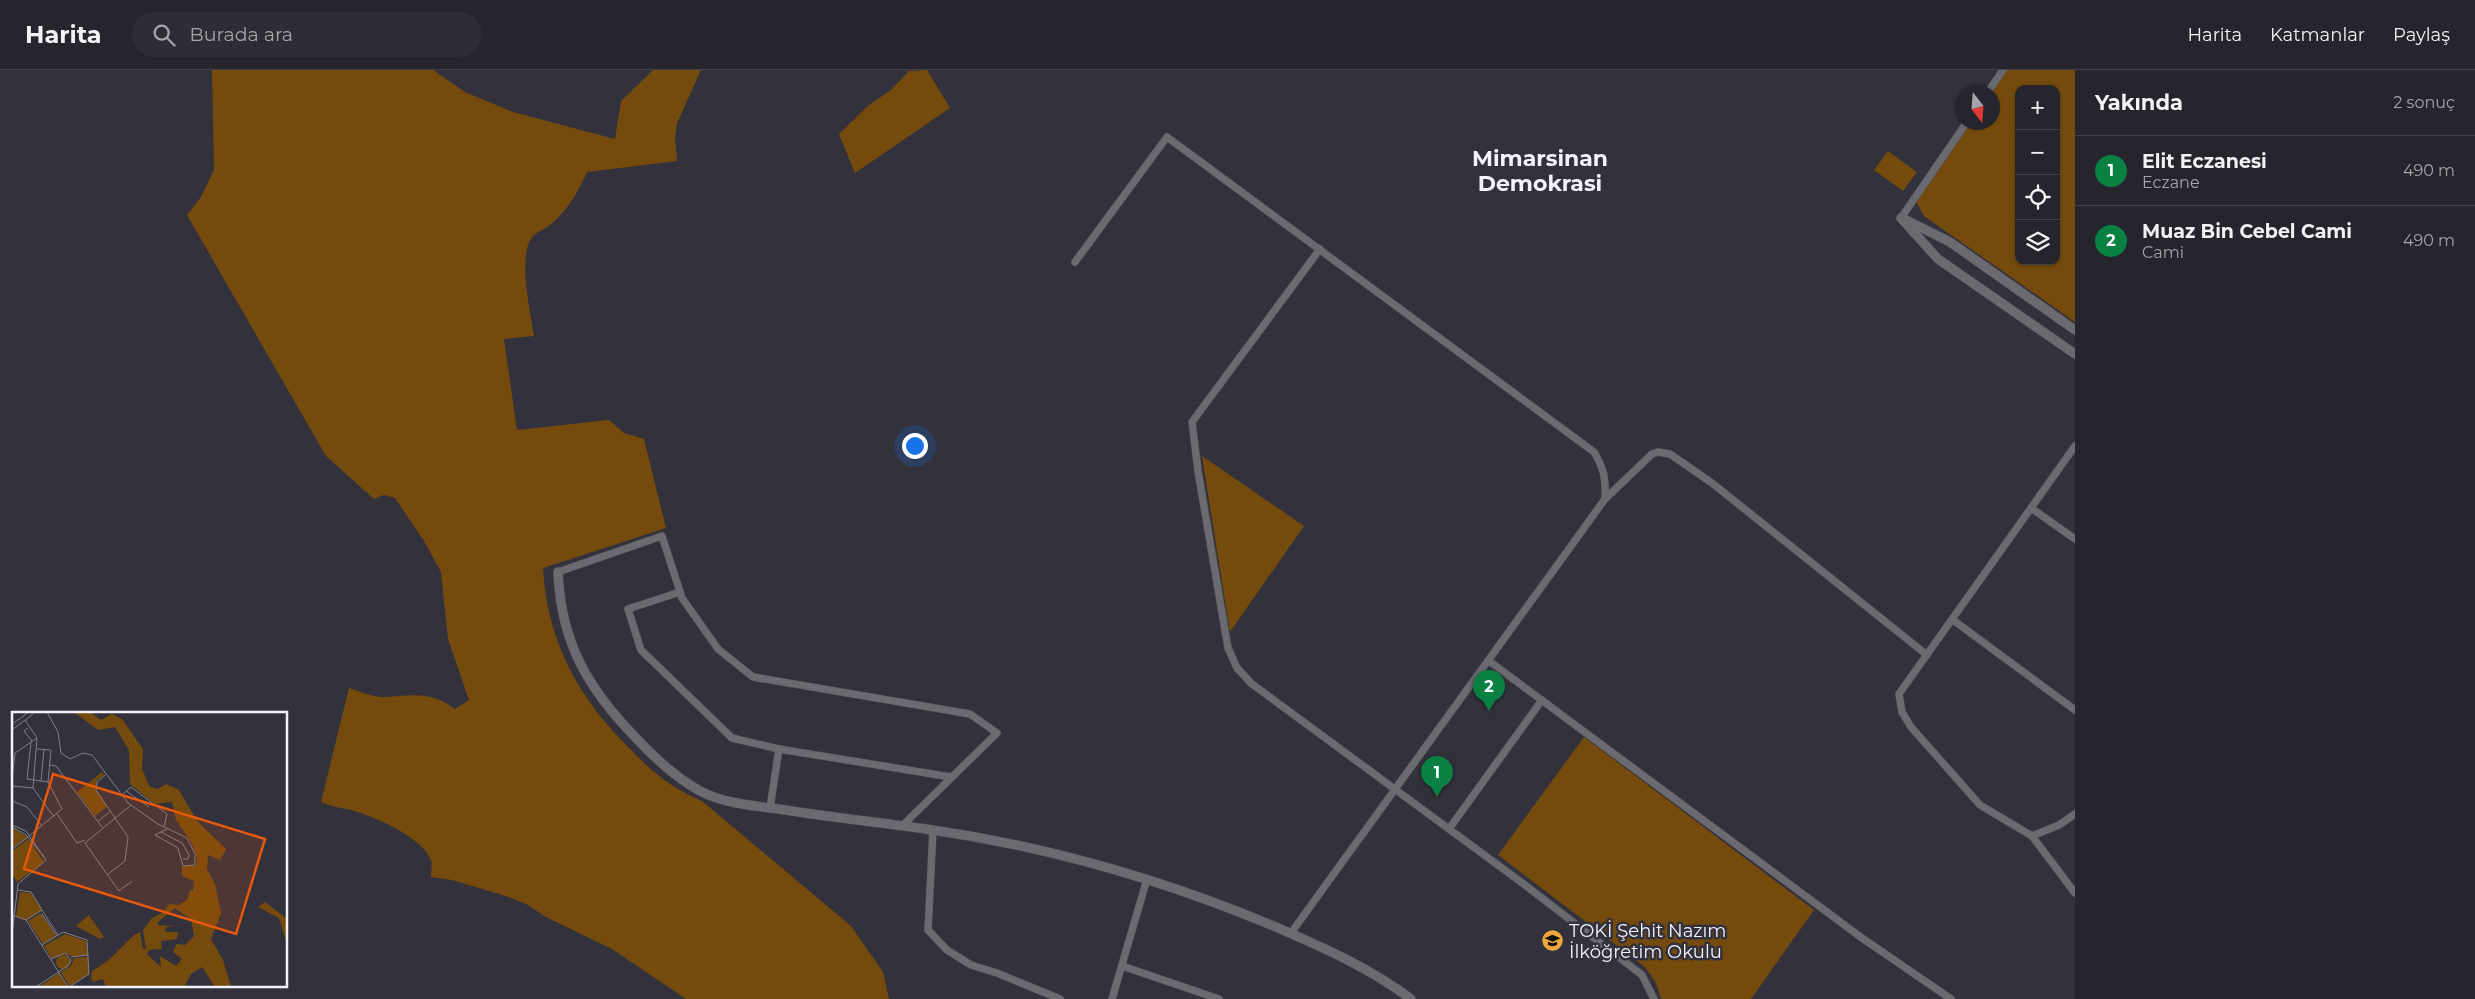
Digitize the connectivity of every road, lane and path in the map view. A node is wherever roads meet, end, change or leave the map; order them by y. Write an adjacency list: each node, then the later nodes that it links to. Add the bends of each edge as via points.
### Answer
1 (2003, 70): 2 (street)
2 (1993, 85)
3 (1962, 130): 4 (street)
4 (1901, 218): 7 (street, via 1950,242); 8 (street, via 1938,259)
5 (1320, 249): 6 (street, via 1167,137); 10 (street, via 1594,452 1606,482); 22 (street, via 1192,422 1198,471 1228,648 1238,668 1252,684)
6 (1075, 262)
7 (2075, 330)
8 (2075, 354)
9 (2075, 446): 11 (street)
10 (1604, 499): 16 (street, via 1652,454 1670,454 1712,483); 17 (street)
11 (2031, 508): 12 (street); 15 (street)
12 (2075, 539)
13 (558, 572): 14 (street, via 662,536); 23 (street, via 559,602 569,637 586,678 613,714 665,768 702,792)
14 (680, 592): 20 (street, via 628,609 640,650 732,738); 21 (street, via 718,649 753,677 970,714 997,734)
15 (1953, 620): 16 (street); 19 (street)
16 (1928, 655): 28 (street, via 1899,694 1902,712 1980,804)
17 (1489, 661): 18 (street); 22 (street)
18 (1542, 700): 26 (street); 38 (street, via 1862,938)
19 (2075, 710)
20 (779, 750): 21 (street); 23 (street)
21 (952, 777): 25 (street)
22 (1396, 790): 26 (street); 31 (street)
23 (770, 808): 25 (street)
24 (2075, 814): 28 (street, via 2059,826)
25 (902, 826): 27 (street)
26 (1449, 829): 37 (street, via 1642,975)
27 (934, 830): 29 (street, via 999,840); 34 (street, via 928,930 947,950 971,965)
28 (2032, 836): 30 (street)
29 (1147, 879): 31 (street, via 1226,906); 32 (street)
30 (2075, 893)
31 (1291, 934): 33 (street, via 1325,948)
32 (1122, 966): 35 (street); 36 (street)
33 (1406, 997)
34 (1060, 999)
35 (1112, 999)
36 (1218, 999)
37 (1654, 999)
38 (1951, 999)

